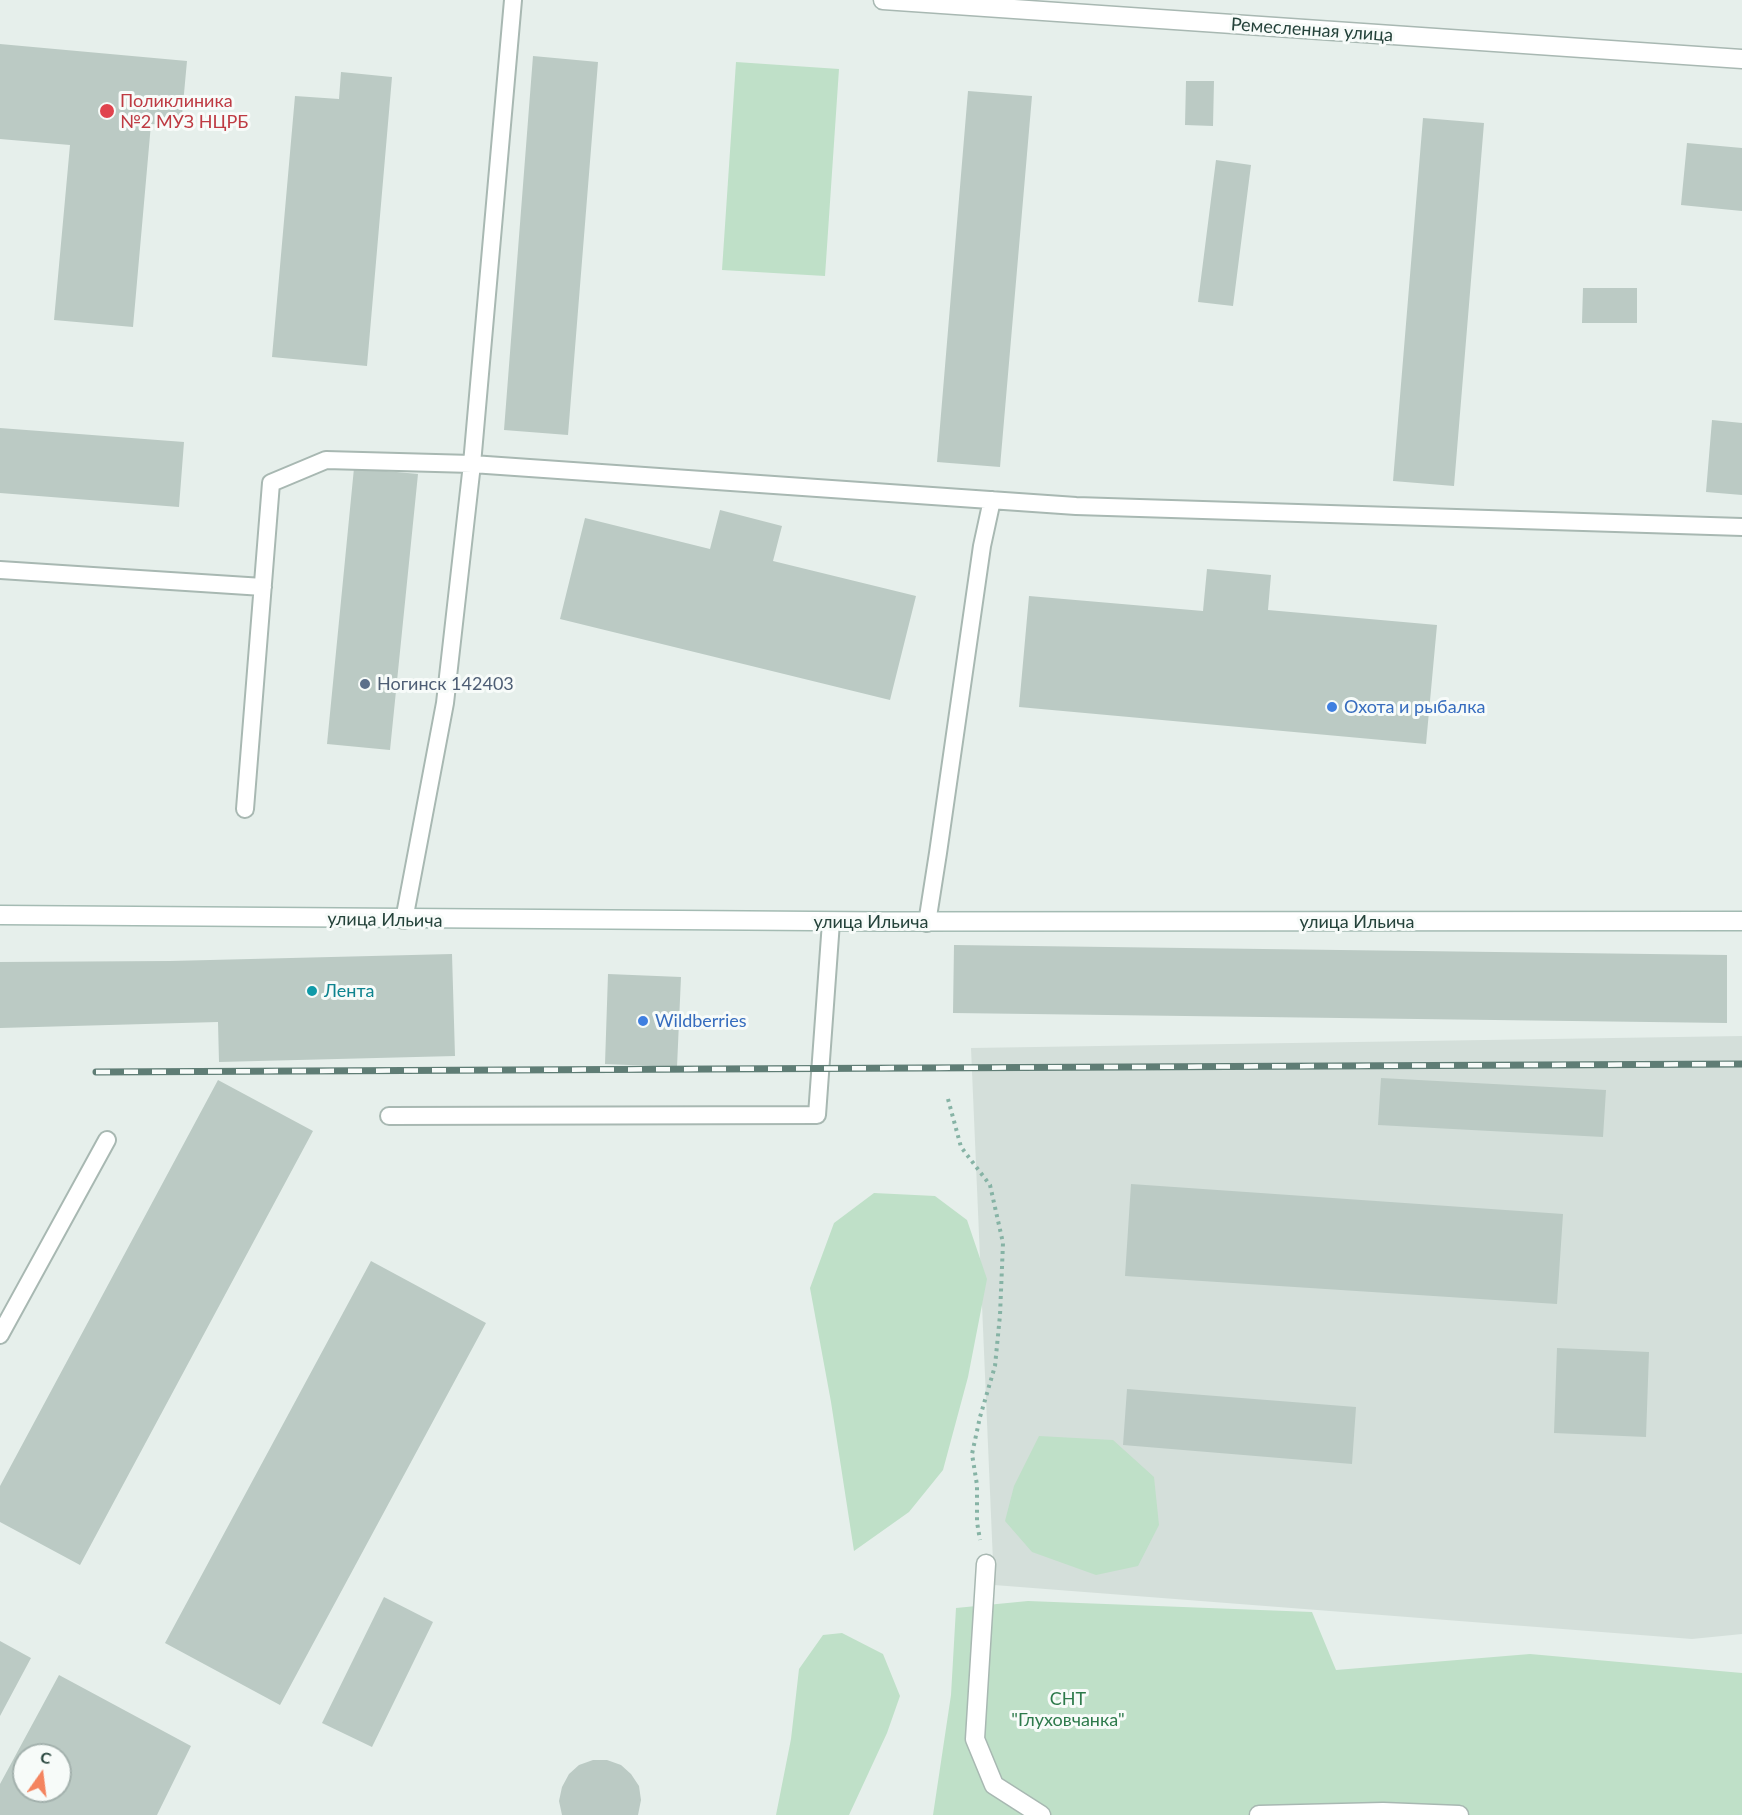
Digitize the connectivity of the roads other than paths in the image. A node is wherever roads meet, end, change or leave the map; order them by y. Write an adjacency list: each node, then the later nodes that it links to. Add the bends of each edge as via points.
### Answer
1 (513, 0): 4 (lane)
2 (883, 0): 3 (main road, Ремесленная улица)
3 (1742, 59)
4 (472, 464): 5 (lane); 8 (lane, via 326,460 271,483); 11 (lane, via 445,703)
5 (992, 500): 6 (lane, via 1076,506); 14 (lane)
6 (1742, 526)
7 (0, 570): 8 (lane)
8 (263, 587): 9 (lane)
9 (245, 809)
10 (0, 915): 11 (main road, улица Ильича)
11 (404, 920): 13 (main road, улица Ильича)
12 (1742, 921): 14 (main road, улица Ильича)
13 (831, 922): 14 (main road, улица Ильича); 15 (lane, via 817,1115)
14 (927, 923)
15 (389, 1116)
16 (107, 1140): 17 (lane)
17 (0, 1335)
18 (986, 1564): 19 (main road, via 975,1738 994,1785)
19 (1041, 1815)
20 (1259, 1815): 21 (main road)
21 (1459, 1815)

